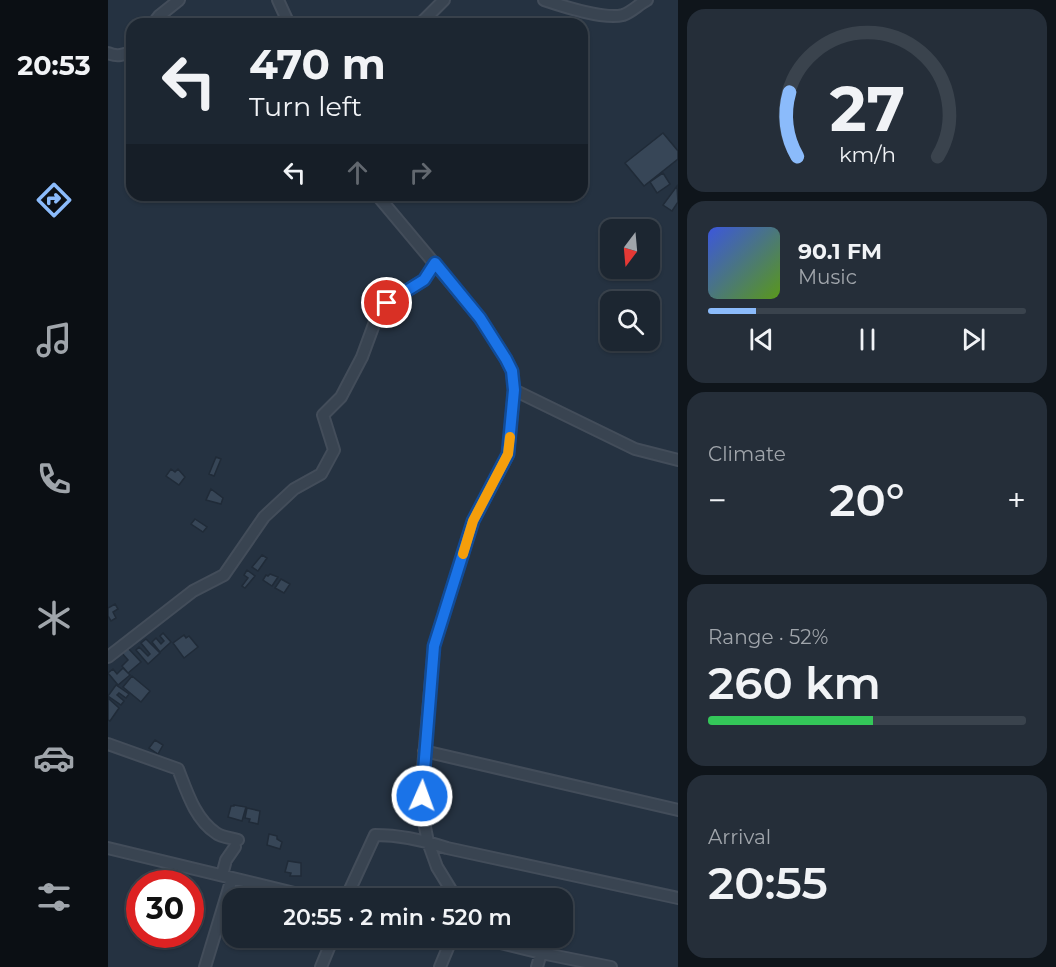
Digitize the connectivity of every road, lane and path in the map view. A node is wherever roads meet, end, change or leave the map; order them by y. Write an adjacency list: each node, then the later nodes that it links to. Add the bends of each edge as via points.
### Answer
1 (179, 0): 6 (street)
2 (278, 0): 7 (street)
3 (444, 0): 8 (street)
4 (543, 0): 5 (street, via 612,16 627,13)
5 (647, 0)
6 (158, 18)
7 (286, 18)
8 (426, 18)
9 (108, 53): 10 (street)
10 (126, 54)
11 (382, 201): 12 (street)
12 (435, 263): 13 (street, via 480,318 506,359); 15 (street, via 424,280 387,303 341,397 323,415 334,450 321,474 294,489 264,517 224,575 193,591)
13 (514, 390): 14 (street, via 635,449); 17 (street, via 508,454 473,521 434,646)
14 (678, 460)
15 (108, 657)
16 (108, 744): 21 (street, via 178,769 202,821 217,835 236,844 226,860)
17 (424, 751): 18 (street); 19 (street, via 422,812)
18 (678, 810)
19 (428, 842): 23 (street, via 375,835); 24 (street); 25 (street)
20 (108, 848): 21 (street)
21 (227, 877): 22 (street); 30 (street)
22 (273, 888)
23 (351, 888)
24 (450, 888)
25 (678, 898)
26 (329, 948): 31 (street)
27 (448, 948): 32 (street)
28 (521, 948): 29 (street)
29 (541, 953): 33 (street); 34 (street)
30 (205, 967)
31 (321, 967)
32 (440, 967)
33 (537, 967)
34 (611, 967)

